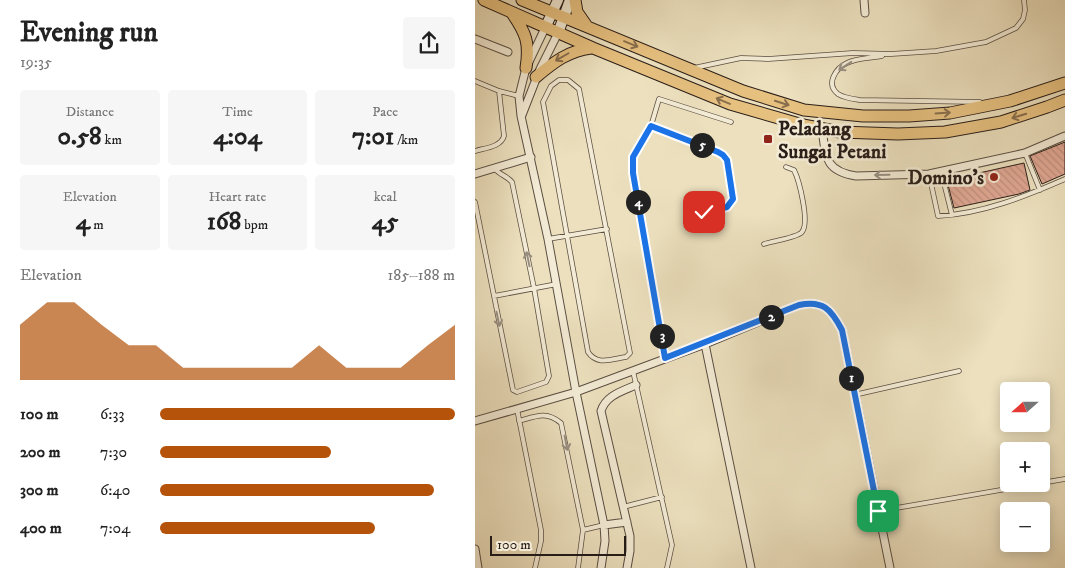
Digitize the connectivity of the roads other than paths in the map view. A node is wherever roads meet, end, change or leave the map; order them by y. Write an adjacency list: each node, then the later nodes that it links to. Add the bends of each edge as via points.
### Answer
1 (484, 0): 8 (main road)
2 (558, 0): 9 (main road)
3 (571, 0): 11 (main road)
4 (575, 0): 13 (main road, via 577,12)
5 (864, 0): 10 (street)
6 (1024, 0): 18 (lane, via 1023,19 1016,28 986,42 935,52)
7 (528, 1): 9 (main road)
8 (512, 13): 12 (main road); 19 (main road, via 527,39)
9 (552, 13): 11 (main road); 12 (main road)
10 (865, 13)
11 (564, 17): 13 (main road); 14 (main road)
12 (546, 26): 14 (main road); 19 (street)
13 (586, 26): 20 (main road, one-way to 20)
14 (557, 33): 16 (main road); 21 (street)
15 (475, 39): 17 (street)
16 (593, 48): 21 (main road, one-way to 21, via 563,56); 31 (main road, one-way to 16, via 730,104)
17 (508, 52)
18 (891, 54): 20 (lane, via 741,58); 27 (lane, one-way to 27, via 848,62 833,76 832,85 837,93 860,100)
19 (526, 68): 25 (street)
20 (691, 68): 27 (main road, one-way to 27, via 743,91 804,110 863,116 909,116 950,113)
21 (536, 77): 28 (street)
22 (475, 81): 24 (lane)
23 (1065, 83): 27 (main road)
24 (499, 91): 25 (lane); 33 (lane, via 503,141)
25 (519, 96): 28 (street)
26 (1065, 100): 31 (main road, one-way to 31, via 1001,122 945,132 898,134)
27 (1010, 101)
28 (521, 116): 35 (street)
29 (731, 122): 30 (lane, via 659,99)
30 (651, 126): 44 (lane, via 718,152 727,160 733,199 727,207); 54 (lane, via 633,157 633,173)
31 (822, 129): 40 (street, one-way to 31, via 845,174 829,162)
32 (1065, 136): 34 (street)
33 (475, 151)
34 (1025, 153): 38 (street); 42 (lane)
35 (531, 157): 37 (street); 48 (street)
36 (786, 167): 49 (lane, via 794,170 797,176 805,225 797,235)
37 (494, 168): 39 (street); 51 (lane, one-way to 37, via 512,182)
38 (941, 172): 40 (street); 45 (lane)
39 (475, 174)
40 (929, 174): 45 (lane, via 938,216)
41 (1065, 179): 42 (lane)
42 (1039, 190): 45 (lane)
43 (475, 202): 52 (lane)
44 (704, 212)
45 (951, 215)
46 (607, 229): 47 (lane); 47 (lane, via 630,353 626,358 599,361 588,352); 47 (lane, via 579,89 569,80 559,80 551,86 543,102)
47 (568, 236): 48 (lane)
48 (548, 239): 50 (street)
49 (764, 244)
50 (557, 284): 51 (lane); 58 (street)
51 (534, 288): 52 (lane); 52 (lane, one-way to 51, via 513,390 517,392 546,382 549,376)
52 (494, 296)
53 (705, 344): 54 (street); 59 (street, via 799,305 812,302 824,306 835,316 842,330); 79 (street)
54 (665, 358): 55 (street)
55 (633, 371): 57 (lane); 58 (street)
56 (959, 371): 59 (lane)
57 (636, 385): 66 (lane); 67 (street, via 608,399 601,410)
58 (576, 392): 60 (street); 70 (street)
59 (854, 395): 68 (street)
60 (517, 409): 61 (lane); 62 (street)
61 (519, 421): 71 (lane, one-way to 71, via 548,415 561,422); 74 (lane, via 541,530)
62 (475, 422)
63 (1065, 479): 64 (lane)
64 (1050, 482)
65 (1000, 490): 68 (lane)
66 (662, 497): 67 (lane); 78 (lane, via 672,545)
67 (623, 506): 69 (street)
68 (878, 511): 80 (street)
69 (627, 522): 70 (street); 77 (street, via 631,543)
70 (604, 525): 71 (lane); 76 (street)
71 (583, 530): 75 (lane)
72 (475, 549): 73 (street)
73 (479, 568)
74 (535, 568)
75 (577, 568)
76 (601, 568)
77 (627, 568)
78 (667, 568)
79 (751, 568)
80 (890, 568)

